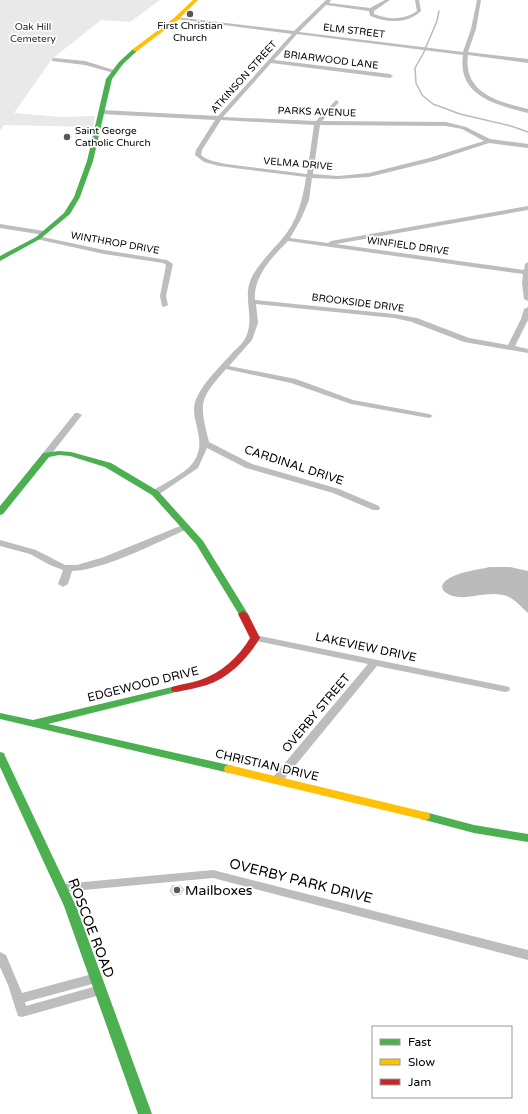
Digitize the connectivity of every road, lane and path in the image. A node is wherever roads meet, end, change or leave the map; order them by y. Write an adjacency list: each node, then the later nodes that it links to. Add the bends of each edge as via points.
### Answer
1 (196, 0): 7 (main road)
2 (388, 0): 6 (street)
3 (417, 0): 6 (street, via 419,11 403,19 383,19 372,15)
4 (479, 0): 9 (street)
5 (328, 2): 6 (street); 8 (street, ATKINSON STREET)
6 (371, 10)
7 (177, 18): 8 (street, ELM STREET); 13 (main road)
8 (295, 33): 9 (street, ELM STREET); 11 (street, ATKINSON STREET)
9 (465, 54): 12 (street, ELM STREET); 16 (street, via 465,73 469,82 481,95 491,101)
10 (54, 60): 13 (street, via 85,63)
11 (270, 61): 14 (street, BRIARWOOD LANE); 18 (street, ATKINSON STREET)
12 (528, 62)
13 (114, 70): 17 (main road, via 109,79)
14 (390, 76)
15 (336, 102): 19 (street)
16 (528, 111)
17 (101, 112): 18 (street, PARKS AVENUE); 26 (main road, via 90,161 77,197 67,214)
18 (219, 118): 19 (street, PARKS AVENUE); 22 (street, ATKINSON STREET)
19 (317, 123): 20 (street, PARKS AVENUE, via 446,124 464,128); 23 (street)
20 (489, 140): 21 (street, PARKS AVENUE); 23 (street, VELMA DRIVE, via 450,155 376,173 352,177)
21 (528, 146)
22 (199, 156): 23 (street, VELMA DRIVE, via 205,161 221,165)
23 (309, 176): 27 (street, via 306,200)
24 (528, 208): 28 (street)
25 (0, 226): 26 (street)
26 (41, 236): 29 (main road); 34 (street, WINTHROP DRIVE, via 104,252 170,264 163,296)
27 (286, 239): 28 (street, WINFIELD DRIVE); 33 (street, via 254,278 251,294)
28 (322, 245): 31 (street, WINFIELD DRIVE)
29 (0, 260)
30 (528, 264): 31 (street)
31 (527, 272): 32 (street, via 525,283)
32 (528, 299)
33 (253, 302): 36 (street, BROOKSIDE DRIVE, via 394,316 414,320 467,340); 38 (street, via 254,323 248,340)
34 (164, 305)
35 (528, 309): 36 (street)
36 (510, 348): 37 (street, BROOKSIDE DRIVE)
37 (528, 351)
38 (225, 367): 40 (street, via 293,381 351,402); 41 (street, via 200,398 198,413)
39 (78, 415): 42 (street)
40 (429, 416)
41 (205, 444): 43 (street, via 195,466); 44 (street, CARDINAL DRIVE, via 249,466 336,491)
42 (46, 455): 43 (main road, via 71,454 108,465); 45 (main road)
43 (155, 493): 46 (main road)
44 (376, 508)
45 (0, 512)
46 (185, 527): 48 (street, via 88,566); 50 (main road, via 200,543)
47 (0, 543): 48 (street, via 32,552 51,563)
48 (68, 568): 49 (street)
49 (63, 584)
50 (255, 638): 51 (street, LAKEVIEW DRIVE); 54 (main road, EDGEWOOD DRIVE, via 235,662 207,681)
51 (375, 662): 52 (street, LAKEVIEW DRIVE); 56 (street, OVERBY STREET)
52 (504, 689)
53 (0, 716): 54 (main road, CHRISTIAN DRIVE)
54 (36, 723): 56 (main road, CHRISTIAN DRIVE)
55 (0, 756): 58 (main road, ROSCOE ROAD)
56 (278, 780): 57 (main road, CHRISTIAN DRIVE, via 474,829)
57 (528, 838)
58 (62, 888): 59 (street, OVERBY PARK DRIVE, via 213,874); 61 (main road, ROSCOE ROAD)
59 (528, 955)
60 (0, 958): 63 (street)
61 (96, 978): 62 (main road, ROSCOE ROAD); 63 (street)
62 (100, 990): 63 (street, via 22,1012); 64 (main road, ROSCOE ROAD)
63 (18, 999)
64 (145, 1114)

